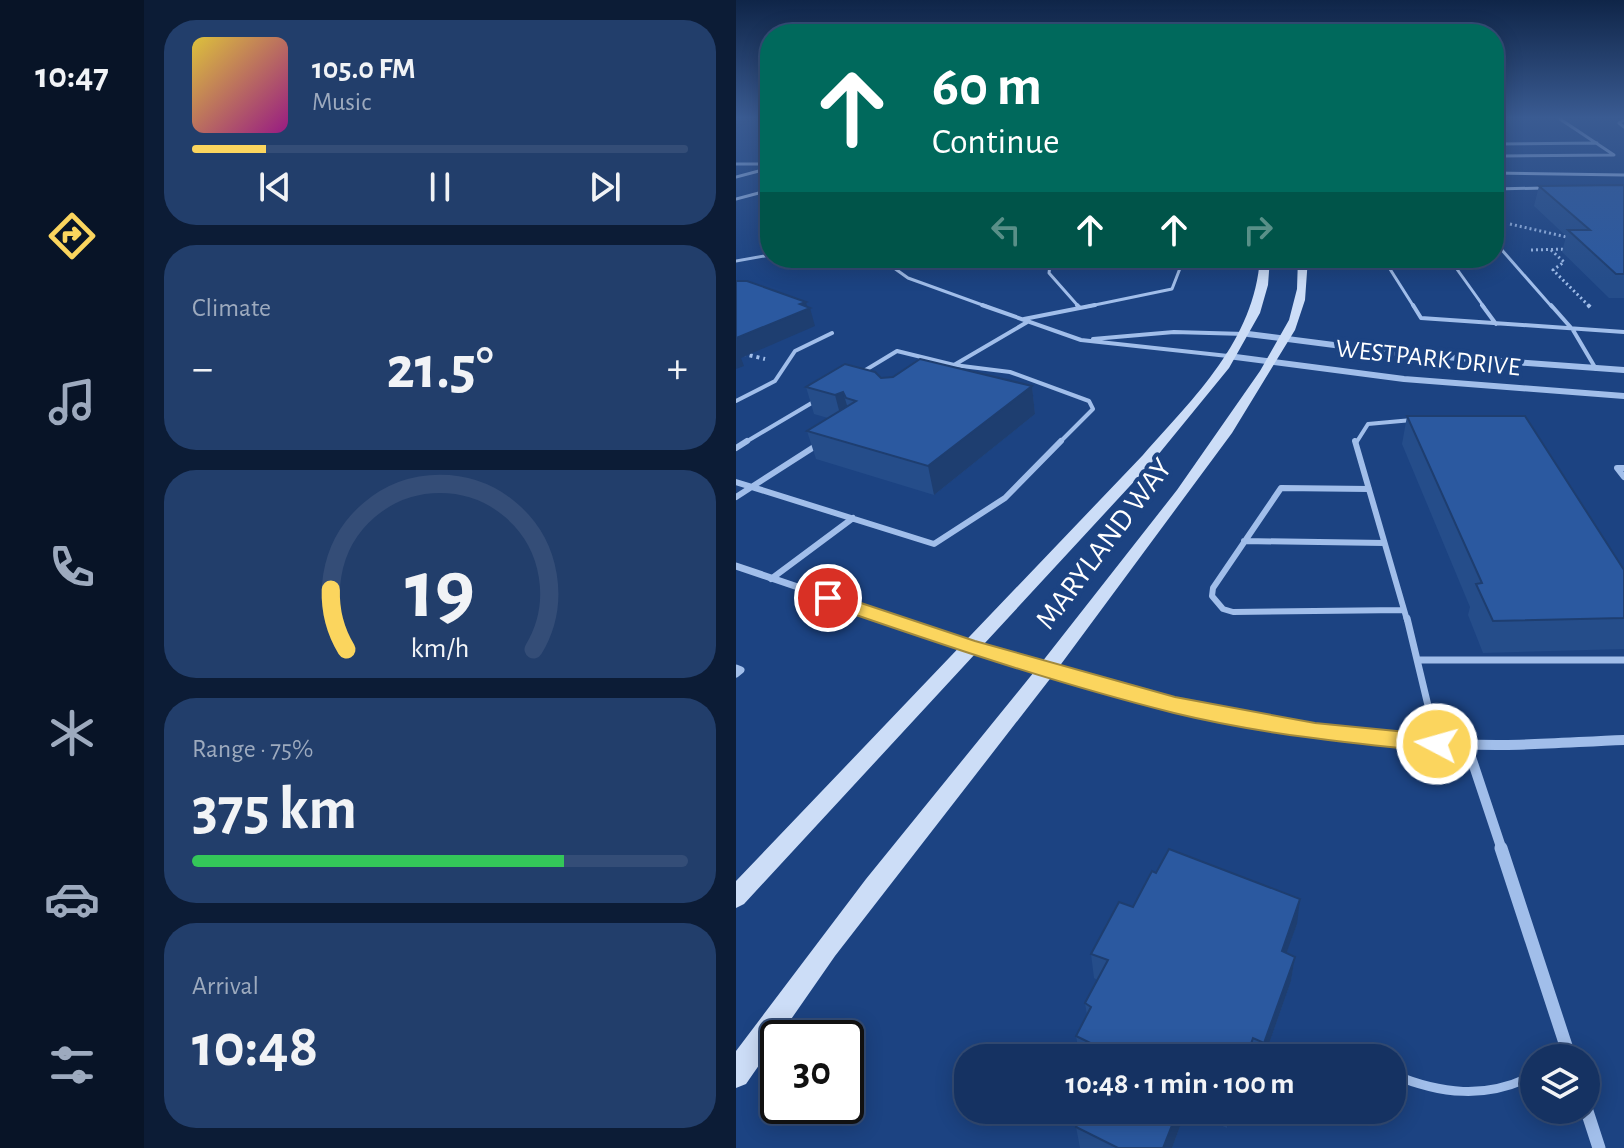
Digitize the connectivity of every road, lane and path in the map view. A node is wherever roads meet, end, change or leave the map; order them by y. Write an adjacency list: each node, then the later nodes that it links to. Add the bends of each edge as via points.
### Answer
1 (1504, 173): 2 (lane)
2 (1624, 175)
3 (1553, 188): 4 (lane)
4 (1504, 189)
5 (760, 193): 6 (lane)
6 (736, 199)
7 (1510, 224): 8 (path, via 1575,240)
8 (1571, 235)
9 (1504, 248): 10 (path)
10 (1551, 249): 11 (path); 23 (path, via 1564,262 1553,270)
11 (1574, 249)
12 (1504, 254): 26 (lane)
13 (760, 257): 14 (lane)
14 (736, 261)
15 (894, 268): 24 (lane, via 908,278)
16 (1050, 268): 22 (lane)
17 (1180, 268): 22 (lane, via 1172,289)
18 (1266, 268): 29 (main road, MARYLAND WAY)
19 (1304, 268): 30 (main road, MARYLAND WAY)
20 (1389, 268): 25 (lane, via 1421,318)
21 (1456, 268): 25 (lane)
22 (1079, 307): 24 (lane)
23 (1598, 315)
24 (1026, 320): 31 (lane); 35 (lane)
25 (1496, 324): 26 (lane)
26 (1573, 330): 27 (lane); 36 (lane)
27 (1624, 332)
28 (832, 333): 42 (lane, via 795,351 775,381)
29 (1248, 334): 30 (street, WESTPARK DRIVE); 31 (lane, via 1174,332); 32 (main road, MARYLAND WAY)
30 (1285, 339): 33 (main road, MARYLAND WAY); 36 (street, WESTPARK DRIVE)
31 (1081, 340): 32 (lane)
32 (1228, 356): 33 (street, WESTPARK DRIVE); 58 (main road, MARYLAND WAY, via 1148,458)
33 (1269, 361): 40 (street, WESTPARK DRIVE, via 1404,379); 61 (main road, MARYLAND WAY, via 1216,450)
34 (944, 363): 35 (lane); 37 (lane); 39 (lane, via 897,351)
35 (954, 365): 52 (lane, via 1010,372 1089,401 1093,409 1005,498 934,544)
36 (1596, 369): 38 (street, WESTPARK DRIVE)
37 (933, 370)
38 (1624, 370)
39 (857, 376)
40 (1624, 396)
41 (817, 400): 45 (lane)
42 (736, 401)
43 (1420, 420): 50 (lane, via 1376,422 1359,431 1355,440)
44 (825, 440): 49 (lane)
45 (736, 448)
46 (1624, 468): 47 (lane, via 1617,468)
47 (1624, 477)
48 (736, 482): 49 (lane)
49 (752, 487): 51 (lane); 52 (lane)
50 (1369, 489): 53 (lane, via 1281,488); 54 (lane)
51 (736, 497)
52 (853, 518): 56 (lane)
53 (1243, 541): 54 (lane); 57 (lane, via 1213,588 1212,596 1223,609)
54 (1384, 543): 57 (lane)
55 (736, 566): 56 (street)
56 (771, 579): 58 (street)
57 (1403, 610): 59 (lane)
58 (969, 646): 61 (main road); 65 (main road, MARYLAND WAY)
59 (1419, 660): 60 (lane); 63 (lane)
60 (1624, 660)
61 (1047, 670): 63 (street, via 1260,723); 67 (main road, MARYLAND WAY, via 811,965)
62 (1624, 740): 64 (street)
63 (1437, 744): 64 (street)
64 (1467, 745): 66 (street)
65 (736, 897)
66 (1561, 1044)
67 (736, 1074)
68 (1406, 1080): 69 (lane, via 1455,1094 1484,1093)
69 (1520, 1080)
70 (1591, 1124): 71 (street)
71 (1599, 1148)

